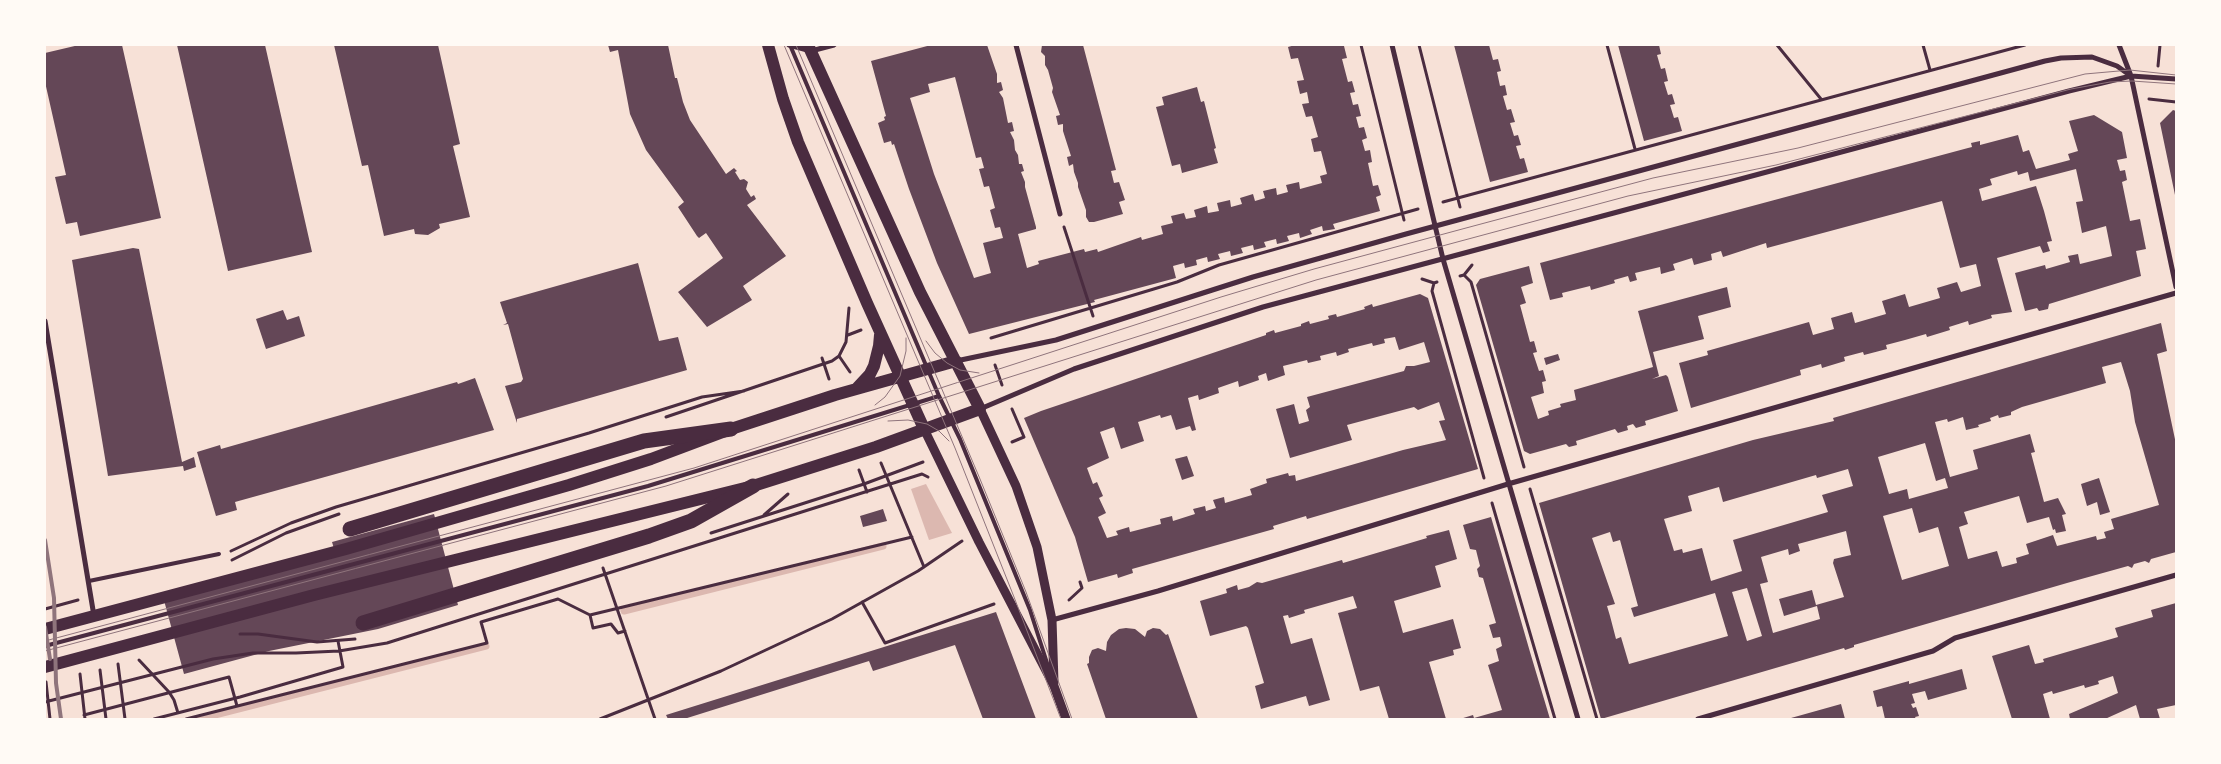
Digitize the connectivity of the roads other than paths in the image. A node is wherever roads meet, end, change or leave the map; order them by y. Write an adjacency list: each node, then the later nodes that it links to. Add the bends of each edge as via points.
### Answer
1 (768, 45): 16 (main road, via 798,142)
2 (790, 45): 7 (street); 18 (lane)
3 (834, 45): 7 (street)
4 (1016, 45): 10 (street)
5 (1392, 45): 11 (street)
6 (2119, 45): 8 (street)
7 (810, 48): 17 (main road, via 920,292)
8 (2131, 76): 9 (street); 11 (street, via 2092,57 2045,61); 12 (street); 13 (street)
9 (2176, 79)
10 (1060, 214)
11 (1434, 226): 12 (street); 17 (street, via 1253,277 1056,340)
12 (1443, 259): 23 (street, via 1254,310 1074,368); 27 (street)
13 (2176, 287)
14 (2176, 293): 27 (street)
15 (45, 322): 32 (street)
16 (880, 332): 19 (main road); 20 (main road, via 874,366)
17 (956, 361): 18 (main road); 23 (main road)
18 (928, 369): 19 (main road); 21 (lane)
19 (900, 376): 20 (main road); 22 (main road)
20 (856, 388): 25 (main road)
21 (939, 396): 22 (lane); 24 (lane)
22 (913, 404): 26 (main road); 38 (lane, via 648,486)
23 (980, 409): 24 (main road); 35 (street, via 1028,517)
24 (951, 420): 26 (main road); 40 (lane, via 1030,610)
25 (731, 429): 29 (highway, via 644,442); 37 (main road, via 569,484 346,549)
26 (925, 431): 28 (main road); 40 (street, via 978,542)
27 (1508, 484): 35 (street, via 1158,591); 42 (street)
28 (753, 486): 36 (highway, via 691,520 649,536); 39 (main road, via 314,595)
29 (350, 529)
30 (219, 554): 32 (lane)
31 (2176, 575): 43 (street, via 1955,638 1933,651)
32 (89, 581): 34 (street)
33 (226, 587): 34 (lane)
34 (94, 610)
35 (1052, 620): 40 (street)
36 (363, 623)
37 (45, 629)
38 (45, 646)
39 (45, 666)
40 (1054, 686): 41 (street)
41 (1066, 719)
42 (1578, 719)
43 (1698, 719)

